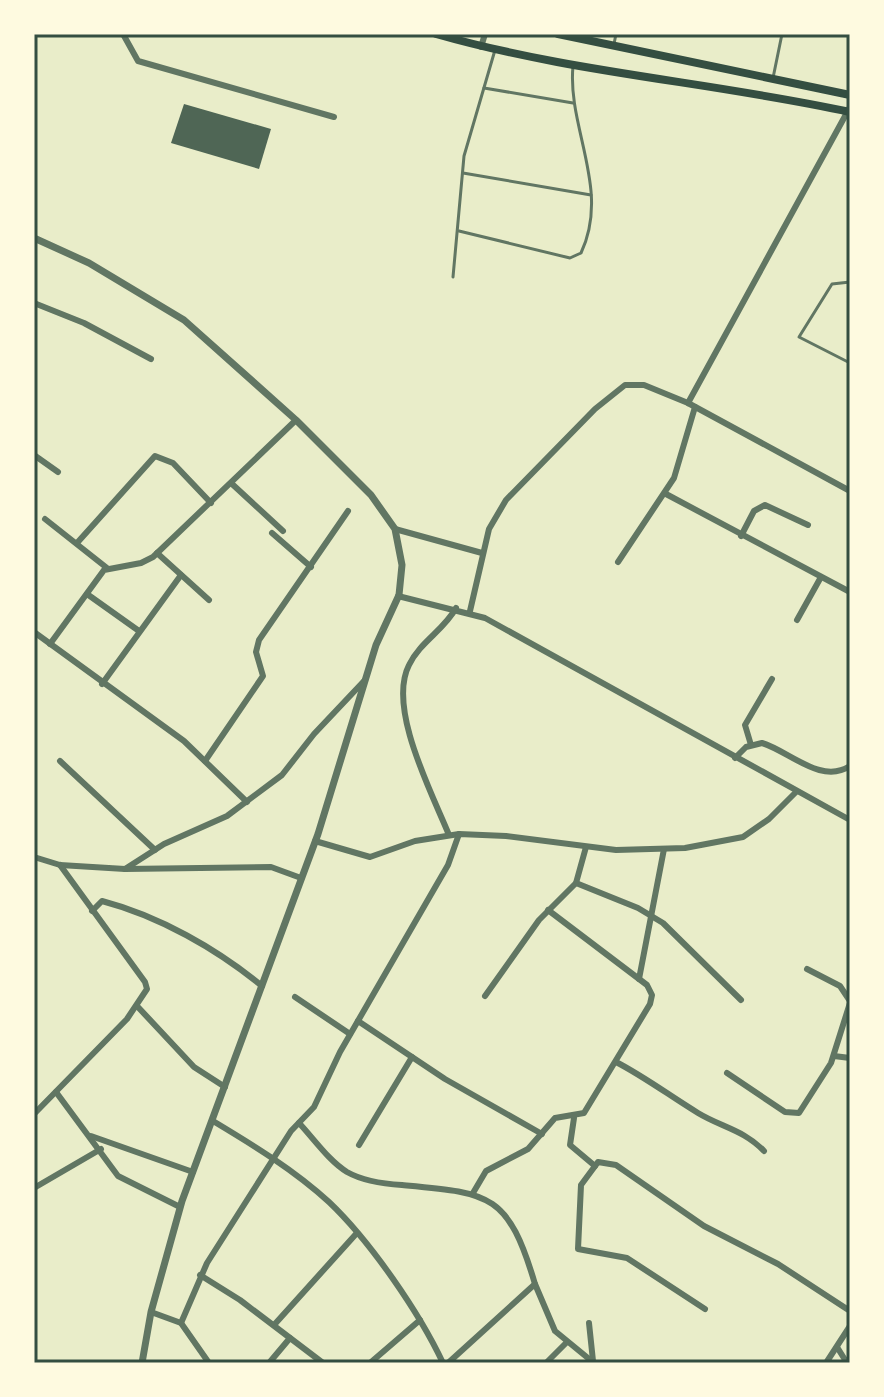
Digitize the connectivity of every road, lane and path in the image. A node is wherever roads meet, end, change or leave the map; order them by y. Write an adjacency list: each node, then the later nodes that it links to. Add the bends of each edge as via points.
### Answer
1 (123, 34): 16 (street, via 138,61)
2 (436, 34): 8 (main road)
3 (485, 34): 8 (street)
4 (558, 34): 6 (main road)
5 (782, 34): 11 (lane)
6 (594, 38): 7 (main road)
7 (615, 39): 11 (main road)
8 (481, 47): 9 (main road)
9 (495, 50): 10 (main road); 12 (lane)
10 (573, 66): 14 (lane); 15 (main road)
11 (773, 78): 13 (main road)
12 (484, 88): 14 (lane); 17 (lane)
13 (850, 95)
14 (573, 103): 18 (lane, via 585,143)
15 (849, 110): 26 (street)
16 (334, 117)
17 (463, 173): 18 (lane); 19 (lane)
18 (591, 195): 19 (lane, via 588,236 576,257)
19 (459, 231): 21 (lane)
20 (34, 238): 27 (street, via 89,263 184,320)
21 (453, 277)
22 (850, 282): 25 (lane, via 832,284 799,337)
23 (34, 303): 24 (street)
24 (151, 359)
25 (850, 363)
26 (692, 405): 31 (street); 32 (street); 43 (street, via 644,385 616,390 506,500)
27 (296, 420): 30 (street); 37 (street, via 371,495)
28 (34, 455): 29 (street)
29 (58, 472)
30 (231, 483): 33 (street); 38 (street)
31 (850, 491)
32 (666, 494): 40 (street); 44 (street)
33 (211, 503): 41 (street, via 173,463 155,456); 42 (street)
34 (348, 511): 45 (street)
35 (45, 519): 41 (street)
36 (808, 525): 40 (street, via 765,505 754,511)
37 (395, 529): 43 (street); 51 (street, via 402,565)
38 (283, 531)
39 (272, 533): 45 (street)
40 (741, 536): 48 (street)
41 (77, 543): 46 (street)
42 (157, 553): 46 (street, via 141,563); 47 (street)
43 (482, 553): 54 (street)
44 (618, 562)
45 (311, 567): 65 (street, via 259,640 256,652 263,676)
46 (107, 568): 50 (street)
47 (181, 575): 52 (street); 56 (street)
48 (821, 577): 49 (street); 55 (street)
49 (850, 592)
50 (87, 594): 56 (street); 58 (street)
51 (398, 596): 53 (street); 60 (street)
52 (209, 600)
53 (456, 608): 54 (street); 71 (street, via 407,667 403,689 412,742)
54 (470, 611): 63 (street)
55 (797, 620)
56 (139, 631): 61 (street)
57 (34, 632): 58 (street)
58 (50, 644): 61 (street)
59 (772, 679): 62 (street, via 745,725)
60 (365, 680): 68 (street, via 282,775); 72 (street)
61 (102, 684): 65 (street)
62 (751, 745): 63 (street); 66 (street, via 769,745 821,770)
63 (735, 758): 67 (street)
64 (60, 761): 75 (street)
65 (205, 761): 68 (street)
66 (850, 766)
67 (796, 792): 69 (street); 74 (street, via 743,837)
68 (247, 802): 75 (street)
69 (850, 820)
70 (459, 834): 71 (street); 73 (street); 92 (street, via 448,865)
71 (449, 835): 72 (street, via 370,857)
72 (315, 841): 79 (street)
73 (586, 847): 74 (street); 80 (street)
74 (664, 849): 83 (street)
75 (155, 850): 78 (street)
76 (34, 857): 77 (street)
77 (60, 865): 78 (street); 82 (street)
78 (125, 869): 79 (street, via 271,867)
79 (301, 878): 86 (street)
80 (576, 883): 81 (street); 83 (street)
81 (548, 910): 85 (street); 87 (street)
82 (92, 911): 86 (street, via 102,901 140,916 223,955); 91 (street, via 145,982 146,994)
83 (651, 916): 85 (street); 89 (street)
84 (807, 969): 90 (street, via 840,986)
85 (639, 979): 97 (street, via 651,990 650,1004)
86 (262, 986): 99 (street)
87 (485, 996)
88 (295, 997): 93 (street)
89 (741, 1000)
90 (850, 1002): 94 (street)
91 (137, 1006): 99 (street, via 194,1067); 100 (street)
92 (358, 1021): 93 (street); 95 (street)
93 (350, 1034): 104 (street, via 314,1107)
94 (834, 1056): 96 (street); 98 (street, via 805,1109 791,1114)
95 (412, 1057): 105 (street); 107 (street)
96 (850, 1058)
97 (616, 1062): 102 (street, via 584,1113); 109 (street, via 699,1113 745,1134)
98 (727, 1073)
99 (225, 1087): 103 (street)
100 (56, 1092): 101 (street); 106 (street)
101 (34, 1114)
102 (574, 1118): 105 (street, via 555,1118); 111 (street, via 570,1145)
103 (213, 1121): 110 (street); 112 (street)
104 (299, 1123): 110 (street); 114 (street, via 336,1162 359,1177)
105 (542, 1134): 114 (street, via 528,1149 486,1171)
106 (91, 1136): 108 (street); 112 (street)
107 (359, 1145)
108 (101, 1149): 113 (street); 115 (street, via 123,1180)
109 (764, 1151)
110 (274, 1158): 116 (street, via 330,1203); 117 (street)
111 (595, 1166): 119 (street, via 581,1185 578,1249 627,1258); 120 (street, via 603,1160 616,1165 704,1226 778,1264)
112 (193, 1172): 115 (street)
113 (34, 1188)
114 (473, 1193): 118 (street, via 503,1212 514,1227)
115 (180, 1207): 121 (street)
116 (356, 1234): 122 (street); 125 (street)
117 (200, 1275): 123 (street); 125 (street)
118 (535, 1284): 128 (street, via 550,1324); 136 (street)
119 (705, 1309)
120 (850, 1311)
121 (151, 1312): 123 (street); 131 (street)
122 (420, 1320): 135 (street); 136 (street)
123 (181, 1323): 132 (street)
124 (589, 1323): 130 (street)
125 (274, 1325): 127 (street)
126 (850, 1326): 129 (street)
127 (290, 1338): 133 (street); 134 (street)
128 (566, 1343): 130 (street); 137 (street)
129 (837, 1347): 138 (street); 139 (street)
130 (594, 1362)
131 (142, 1363)
132 (209, 1363)
133 (269, 1363)
134 (323, 1363)
135 (370, 1363)
136 (445, 1363)
137 (546, 1363)
138 (826, 1363)
139 (847, 1363)

